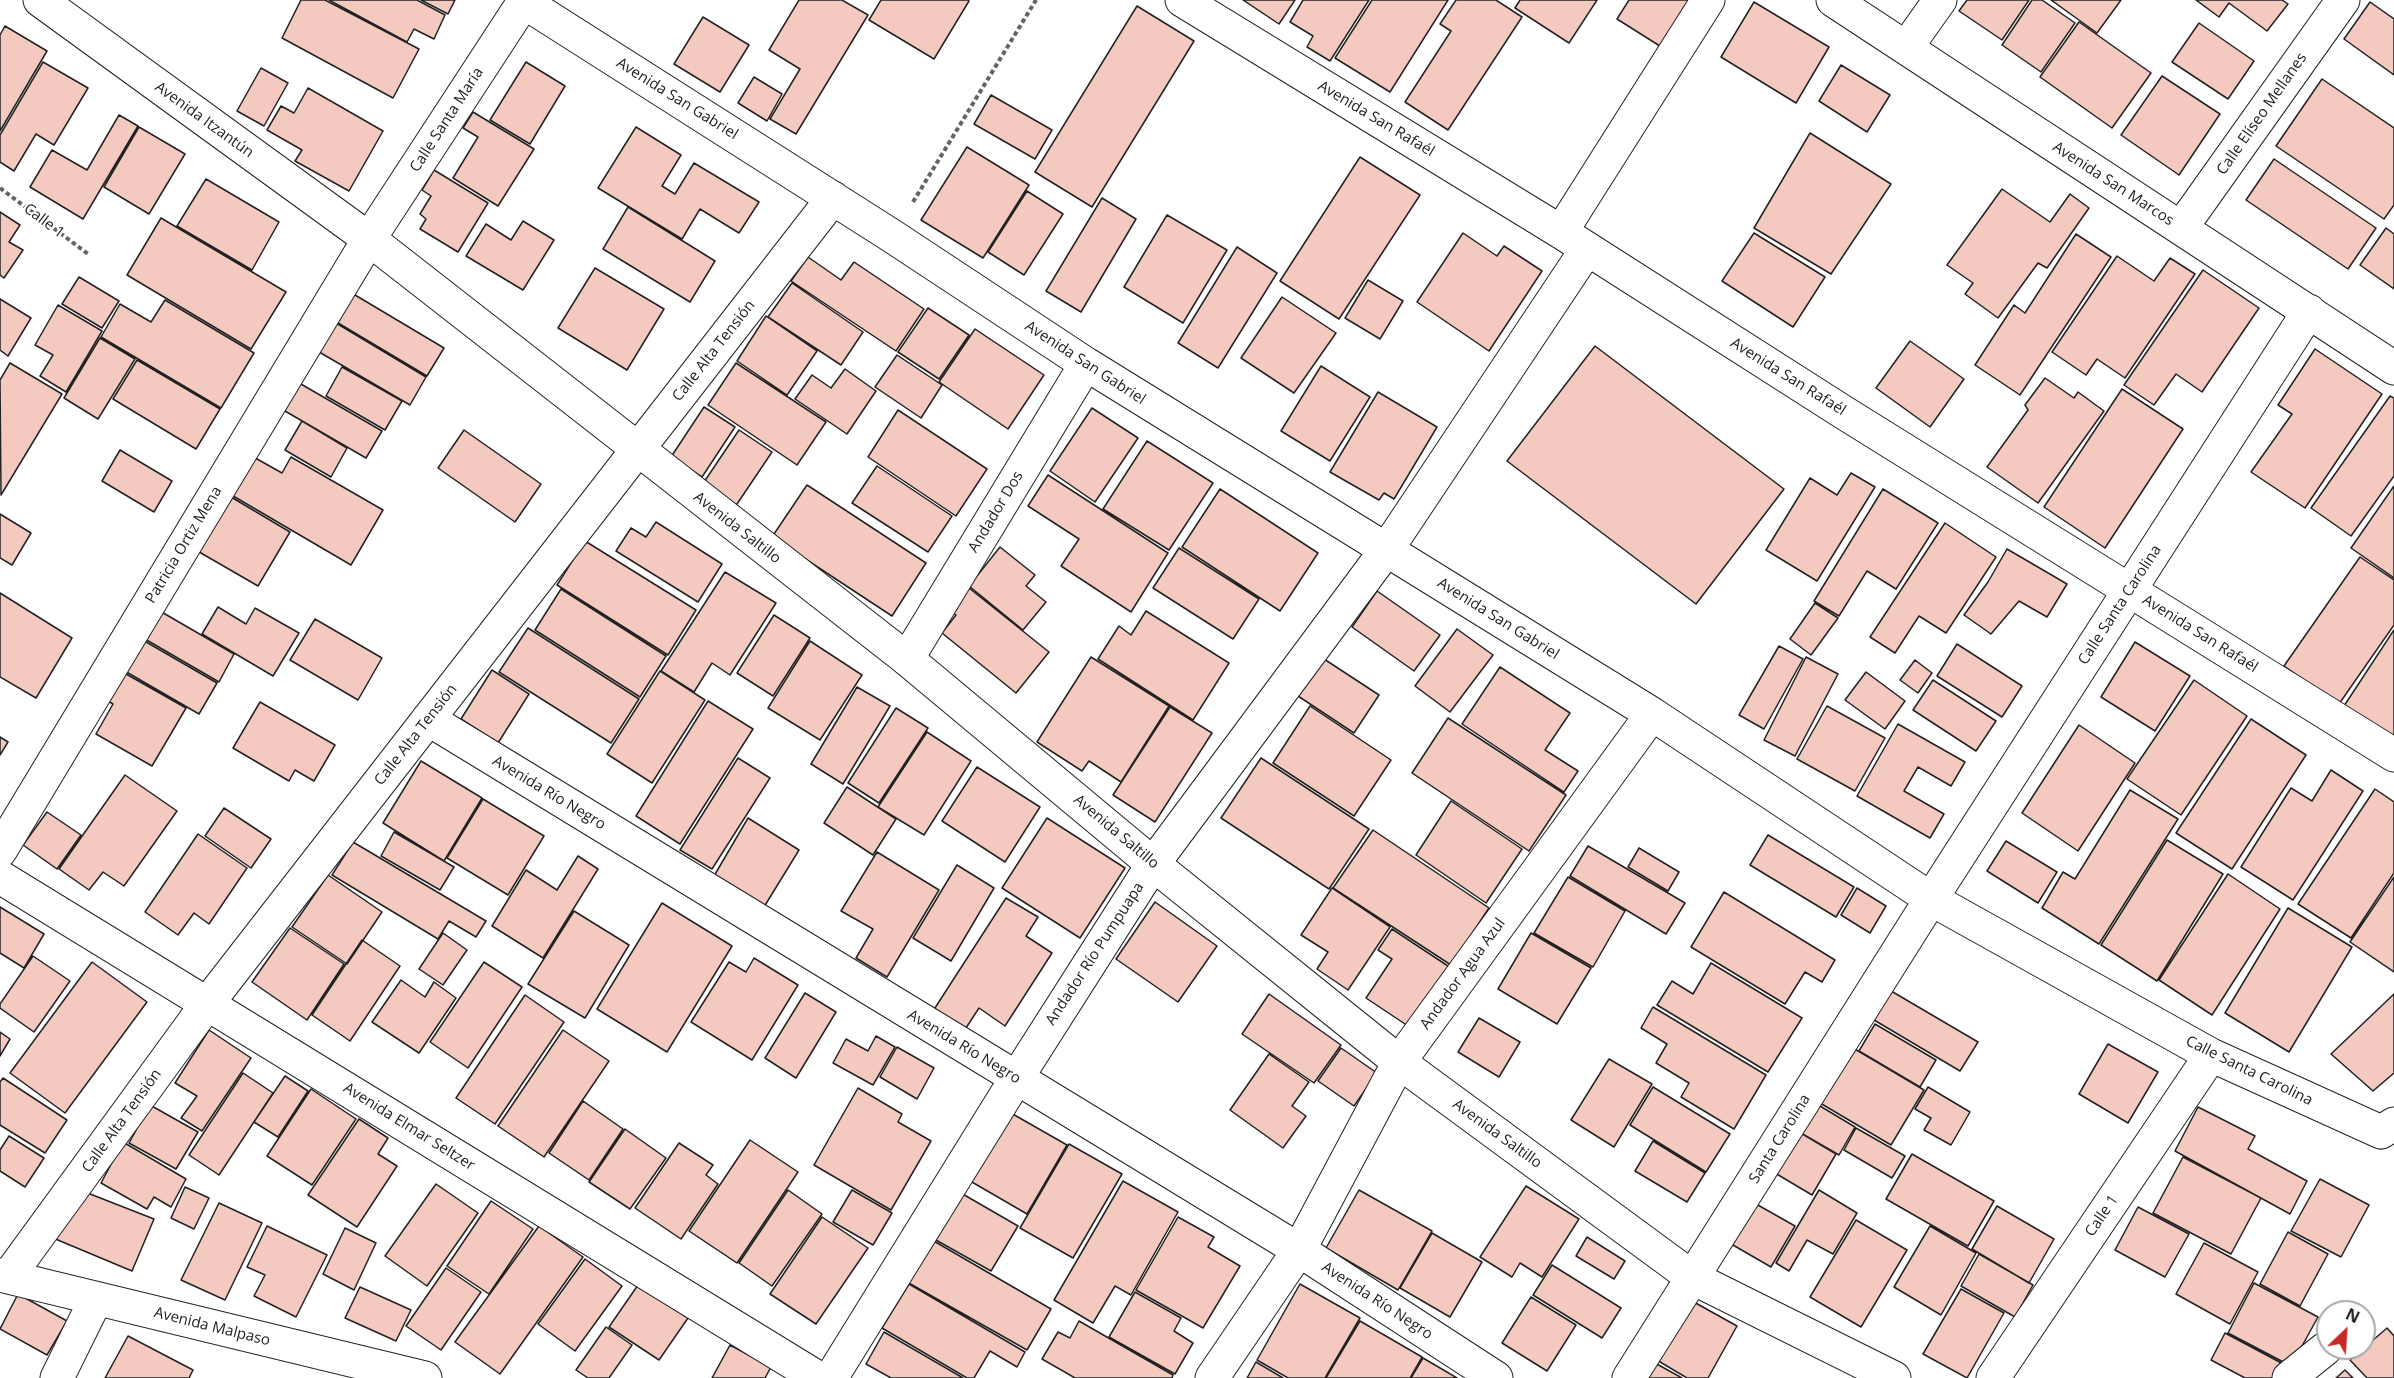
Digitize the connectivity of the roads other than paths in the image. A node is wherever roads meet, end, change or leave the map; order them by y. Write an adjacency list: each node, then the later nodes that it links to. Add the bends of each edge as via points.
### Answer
1 (40, 0): 12 (street, Avenida Itzantún)
2 (1182, 0): 11 (street, Avenida San Rafaél)
3 (1708, 0): 11 (street)
4 (1833, 0): 8 (street, Avenida San Marcos)
5 (1940, 0): 8 (street)
6 (2343, 0): 10 (street, Calle Elíseo Mellanes)
7 (524, 1): 9 (street, Avenida San Gabriel); 12 (street, Calle Santa María)
8 (1906, 48): 10 (street, Avenida San Marcos)
9 (832, 198): 15 (street, Avenida San Gabriel); 17 (street, Calle Alta Tensión)
10 (2181, 228): 14 (street, Avenida San Marcos)
11 (1561, 232): 13 (street, Avenida San Rafaél)
12 (369, 239): 17 (street, Avenida Saltillo); 24 (street, Patricia Ortiz Mena)
13 (1587, 249): 18 (street, Andador Río Pumpuapa); 19 (street, Avenida San Rafaél)
14 (2309, 311): 16 (street, Avenida San Marcos); 19 (street, Calle Santa Carolina)
15 (1086, 364): 18 (street, Avenida San Gabriel); 20 (street, Andador Dos)
16 (2394, 368)
17 (636, 450): 20 (street, Avenida Saltillo); 22 (street, Calle Alta Tensión)
18 (1387, 549): 21 (street, Avenida San Gabriel); 25 (street, Andador Río Pumpuapa)
19 (2129, 590): 23 (street, Avenida San Rafaél); 27 (street, Calle Santa Carolina)
20 (907, 659): 25 (street, Avenida Saltillo)
21 (1652, 714): 27 (street, Calle Santa Carolina); 30 (street, Andador Agua Azul)
22 (429, 719): 28 (street, Calle Alta Tensión); 31 (street, Avenida Río Negro)
23 (2394, 755)
24 (0, 851)
25 (1154, 864): 30 (street, Avenida Saltillo); 31 (street, Andador Río Pumpuapa)
26 (0, 877): 28 (street, Avenida Elmar Seltzer)
27 (1931, 899): 29 (street, Calle Santa Carolina); 35 (street, Santa Carolina)
28 (207, 1004): 34 (street, Calle Alta Tensión); 40 (street, Avenida Elmar Seltzer)
29 (2211, 1055): 32 (street, Calle Santa Carolina); 46 (street, Calle 1)
30 (1399, 1062): 33 (street, Andador Agua Azul); 35 (street, Avenida Saltillo)
31 (1016, 1079): 33 (street, Avenida Río Negro); 41 (street, Andador Río Pumpuapa)
32 (2388, 1128)
33 (1299, 1250): 42 (street, Andador Agua Azul); 43 (street, Avenida Río Negro)
34 (4, 1276): 36 (street, Avenida Malpaso)
35 (1693, 1278): 44 (street, Santa Carolina); 45 (street, Avenida Saltillo)
36 (96, 1299): 38 (street); 39 (street, Avenida Malpaso)
37 (2316, 1356): 47 (street)
38 (57, 1378)
39 (424, 1378)
40 (818, 1378)
41 (831, 1378)
42 (1212, 1378)
43 (1496, 1378)
44 (1629, 1378)
45 (1894, 1378)
46 (1993, 1378)
47 (2289, 1378)

